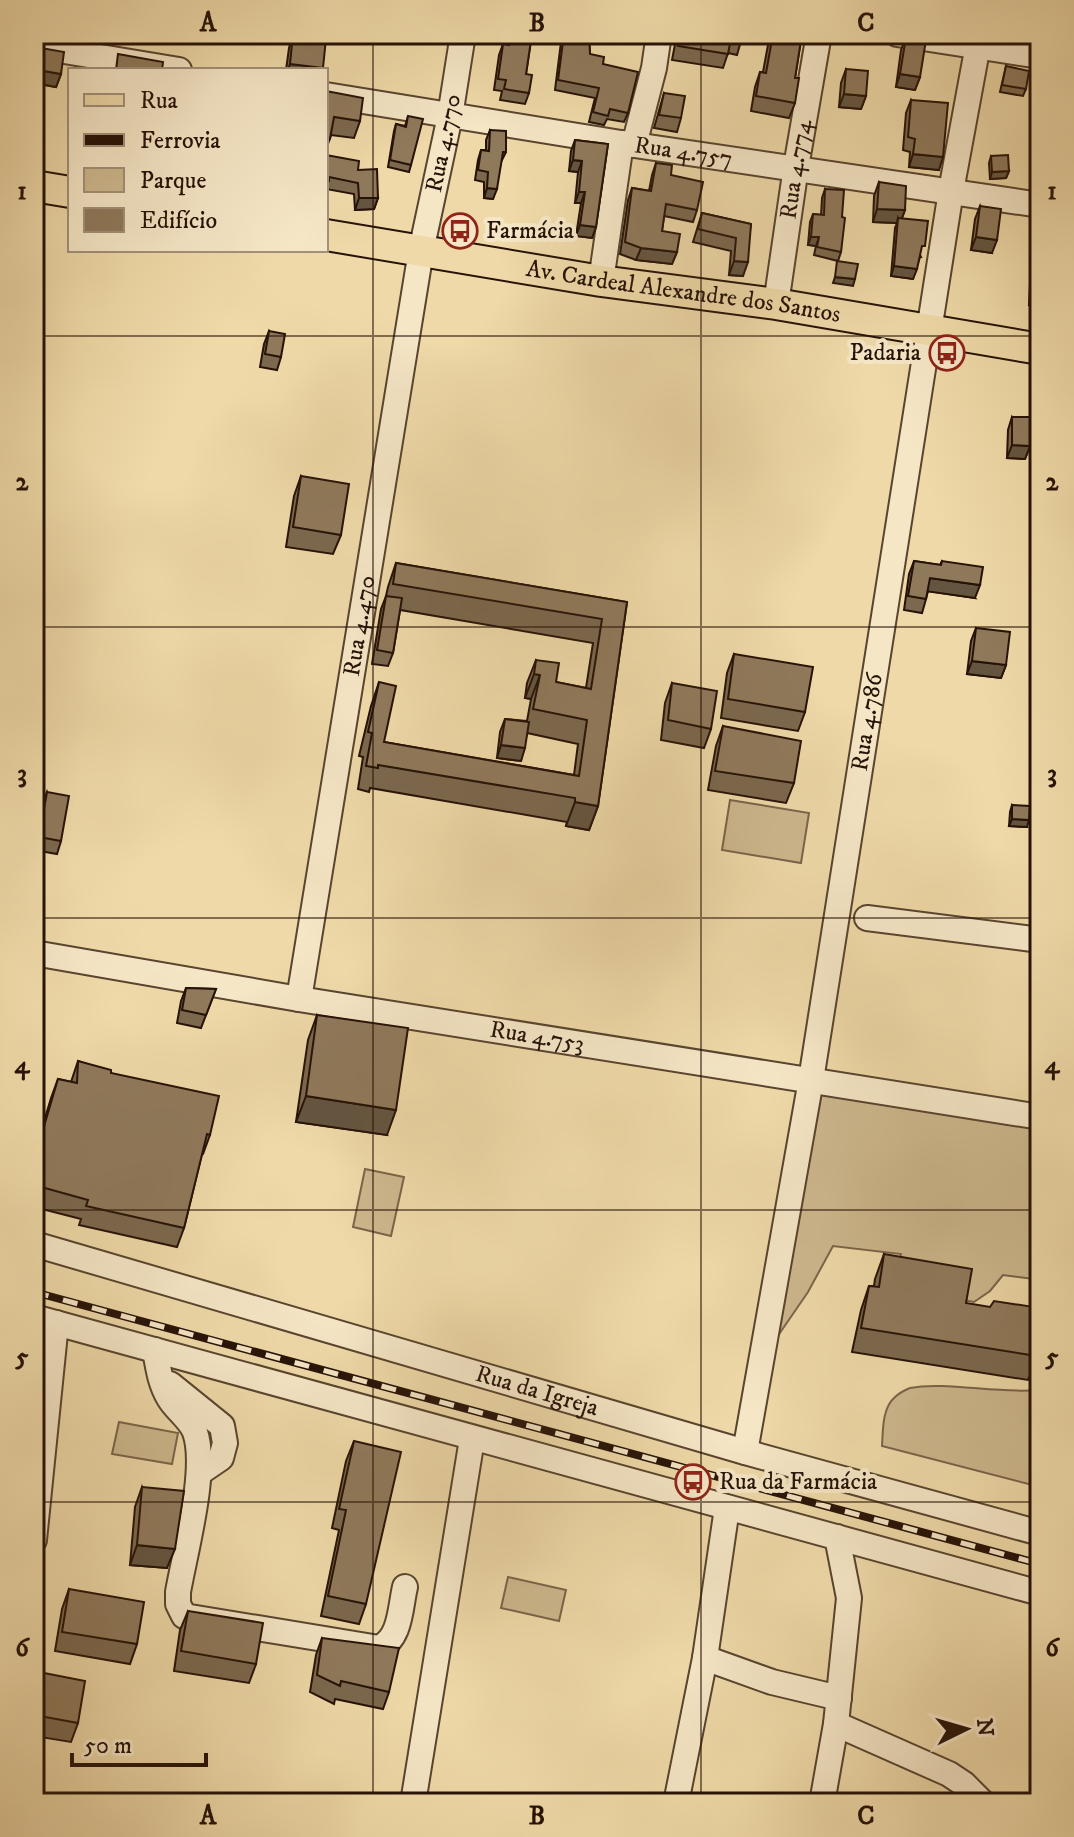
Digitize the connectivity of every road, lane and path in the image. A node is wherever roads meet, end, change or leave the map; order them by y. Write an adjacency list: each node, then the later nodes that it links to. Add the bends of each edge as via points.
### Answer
1 (463, 34): 10 (street, Rua 4.770)
2 (659, 34): 11 (street, via 654,68)
3 (819, 34): 12 (street, Rua 4.774)
4 (897, 34): 5 (street)
5 (980, 40): 7 (street); 14 (street, Rua 4.786)
6 (34, 46): 8 (street)
7 (1040, 56)
8 (167, 68)
9 (328, 95): 10 (street, Rua 4.757)
10 (450, 116): 11 (street, Rua 4.757); 18 (street, Rua 4.770)
11 (628, 144): 12 (street, Rua 4.757); 19 (street)
12 (796, 167): 14 (street, Rua 4.757); 20 (street, Rua 4.774)
13 (34, 186): 15 (main road)
14 (951, 191): 16 (street, Rua 4.757); 21 (street, Rua 4.786)
15 (68, 192)
16 (1040, 205)
17 (328, 235): 18 (main road, Av. Cardeal Alexandre dos Santos)
18 (421, 251): 19 (main road, Av. Cardeal Alexandre dos Santos); 26 (street, Rua 4.470)
19 (601, 281): 20 (main road, Av. Cardeal Alexandre dos Santos)
20 (776, 304): 21 (main road, Av. Cardeal Alexandre dos Santos)
21 (931, 329): 22 (main road, Av. Cardeal Alexandre dos Santos); 27 (street, Rua 4.786)
22 (1040, 349)
23 (867, 918): 24 (street)
24 (1040, 940)
25 (34, 953): 26 (street, Rua 4.753)
26 (299, 999): 27 (street, Rua 4.753)
27 (811, 1080): 28 (street, Rua 4.753); 33 (street, Rua 4.786)
28 (1040, 1117)
29 (34, 1244): 33 (street, Rua da Igreja)
30 (45, 1320): 31 (street); 34 (street)
31 (155, 1350): 32 (street); 39 (street, via 169,1398 194,1430 199,1451 178,1592 184,1616 379,1648 394,1635)
32 (472, 1439): 35 (street); 44 (street)
33 (745, 1452): 36 (street, Rua da Igreja)
34 (37, 1493): 38 (street)
35 (727, 1508): 37 (street); 41 (street)
36 (1040, 1533)
37 (837, 1537): 40 (street); 42 (street, via 849,1598)
38 (34, 1540)
39 (405, 1587)
40 (1040, 1593)
41 (705, 1658): 42 (street); 45 (street)
42 (839, 1698): 43 (street)
43 (836, 1724): 46 (street); 47 (street, via 949,1774)
44 (413, 1803)
45 (676, 1803)
46 (822, 1803)
47 (983, 1803)

